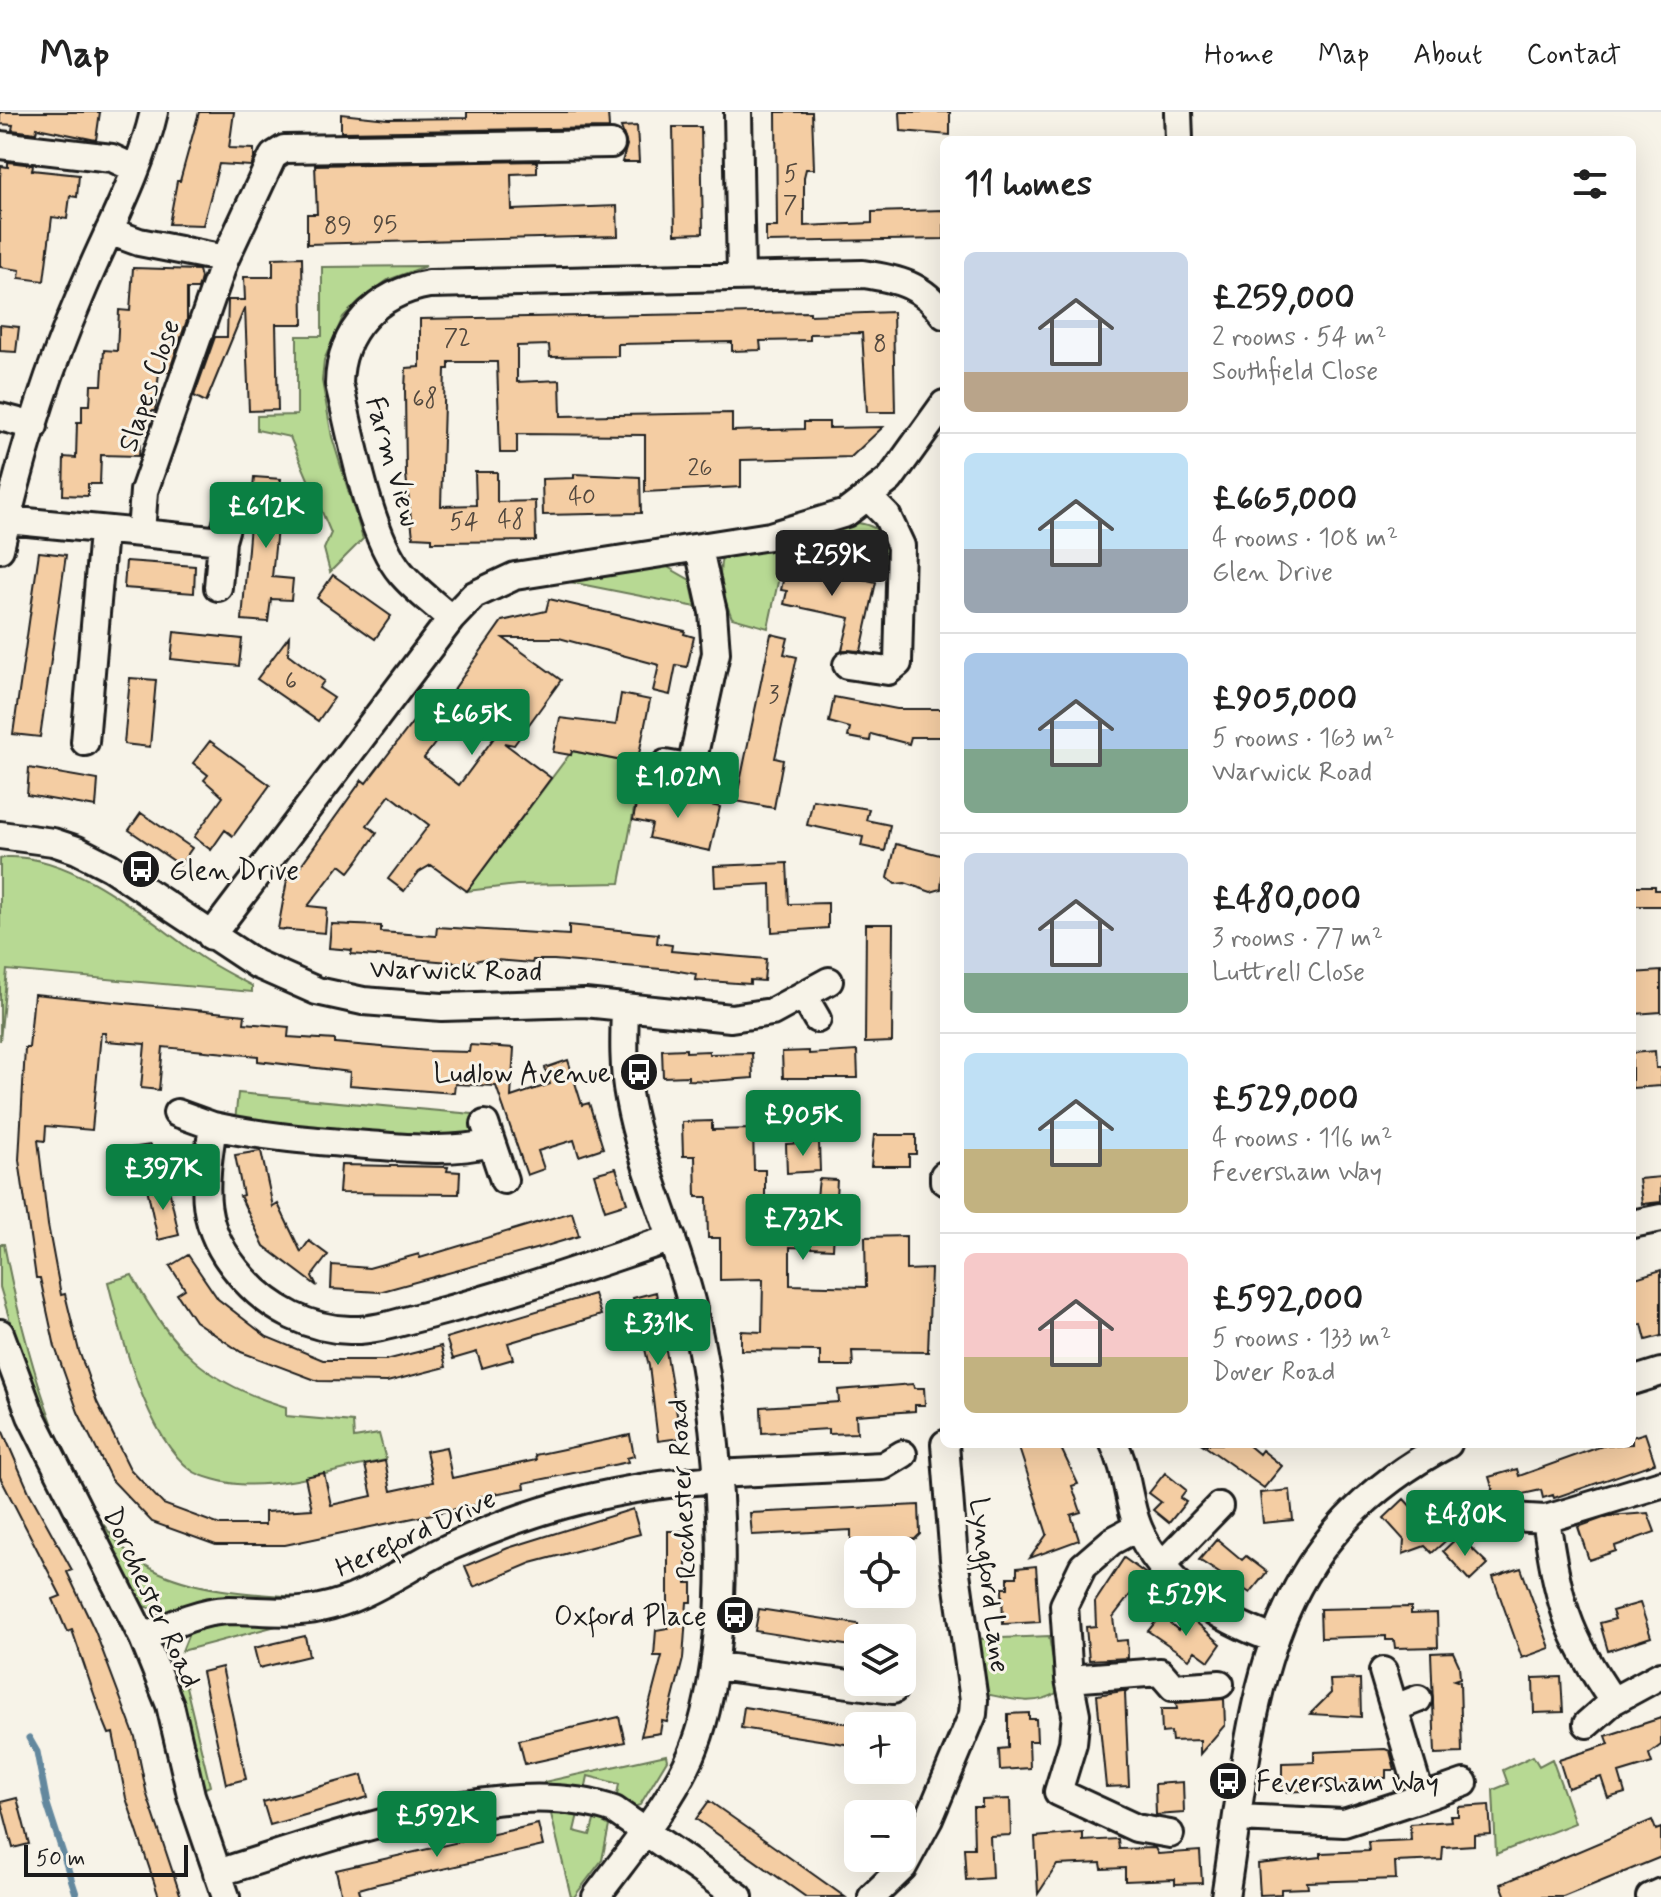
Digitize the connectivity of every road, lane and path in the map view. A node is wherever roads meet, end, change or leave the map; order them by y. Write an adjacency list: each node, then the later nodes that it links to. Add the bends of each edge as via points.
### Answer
1 (154, 112): 7 (street)
2 (738, 112): 10 (street)
3 (1178, 112): 4 (street)
4 (1179, 136)
5 (611, 144): 9 (street, Slapes Close, via 284,149 273,156)
6 (0, 145): 7 (street, via 112,158)
7 (136, 169): 8 (street)
8 (109, 231): 9 (street); 14 (street)
9 (225, 259): 19 (street, Slapes Close, via 144,491)
10 (741, 276): 11 (street, Farm View, via 893,278 920,290); 24 (street, Farm View, via 429,284 391,295 362,319 342,354 339,384 372,510 399,572)
11 (940, 311)
12 (940, 410): 15 (street, via 890,479)
13 (0, 417): 14 (street)
14 (34, 426): 17 (street)
15 (869, 498): 22 (street, via 818,524); 25 (street, via 887,516 901,546 905,668)
16 (230, 513): 20 (street)
17 (7, 520): 18 (street); 21 (street)
18 (103, 532): 19 (street); 26 (street)
19 (141, 533): 20 (street)
20 (222, 541): 23 (street)
21 (0, 549)
22 (699, 549): 24 (street, via 515,576 474,595); 27 (street, via 716,653 700,770)
23 (218, 587)
24 (451, 619): 29 (street)
25 (847, 665)
26 (85, 742)
27 (665, 764)
28 (0, 835): 29 (street, Warwick Road, via 53,842 99,861)
29 (211, 936): 32 (street, Warwick Road, via 256,964 317,991 363,1001)
30 (829, 981): 31 (street, Warwick Road)
31 (803, 995): 32 (street, Warwick Road, via 772,1012 731,1018); 33 (street)
32 (625, 1008): 39 (street, Rochester Road, via 629,1098)
33 (817, 1019)
34 (177, 1113): 35 (street)
35 (213, 1126): 36 (street, via 258,1136 434,1149 467,1149 488,1134); 39 (street, via 205,1182 208,1221 224,1257 255,1291 287,1315 318,1326 352,1331 389,1325)
36 (504, 1180)
37 (1661, 1218): 38 (street)
38 (1636, 1223)
39 (672, 1238): 47 (street, Rochester Road, via 706,1372)
40 (0, 1333): 54 (street, Dorchester Road, via 31,1416)
41 (1661, 1372): 42 (street)
42 (1636, 1380)
43 (945, 1448): 73 (street, Lyngford Lane, via 973,1714 903,1867)
44 (1116, 1448): 52 (street, via 1125,1465)
45 (1440, 1448): 55 (street, via 1379,1487 1335,1529 1289,1599)
46 (903, 1454): 47 (street, Hereford Drive, via 883,1466)
47 (716, 1477): 54 (street, Hereford Drive, via 586,1496 514,1520 357,1597 319,1609 188,1617); 56 (street, Rochester Road)
48 (1660, 1488): 50 (street)
49 (1221, 1505): 53 (street)
50 (1546, 1519): 51 (street); 62 (street, via 1559,1598 1574,1642)
51 (1479, 1522)
52 (1138, 1527): 53 (street); 59 (street, via 1083,1566 1064,1605)
53 (1161, 1566): 55 (street, via 1215,1611)
54 (143, 1638): 69 (street, Dorchester Road, via 170,1705 191,1795)
55 (1274, 1639): 66 (street, via 1254,1714)
56 (717, 1666): 60 (street); 67 (street, Rochester Road, via 692,1754)
57 (1383, 1671): 65 (street, via 1406,1704)
58 (1661, 1675): 62 (street)
59 (1069, 1679): 61 (street, via 1160,1672 1173,1687); 68 (street, via 1076,1714 1073,1743 1047,1792 1131,1814)
60 (844, 1683)
61 (1220, 1684)
62 (1613, 1701): 63 (street)
63 (1587, 1724)
64 (1464, 1783): 65 (street)
65 (1421, 1798): 66 (street, via 1344,1823)
66 (1238, 1818): 74 (street)
67 (645, 1830): 69 (street, via 591,1802 545,1797 498,1800 356,1830); 71 (street, Rochester Road); 72 (street)
68 (1170, 1834)
69 (222, 1885)
70 (1661, 1892): 75 (street)
71 (596, 1897)
72 (739, 1897)
73 (872, 1897)
74 (1225, 1897)
75 (1650, 1897)

